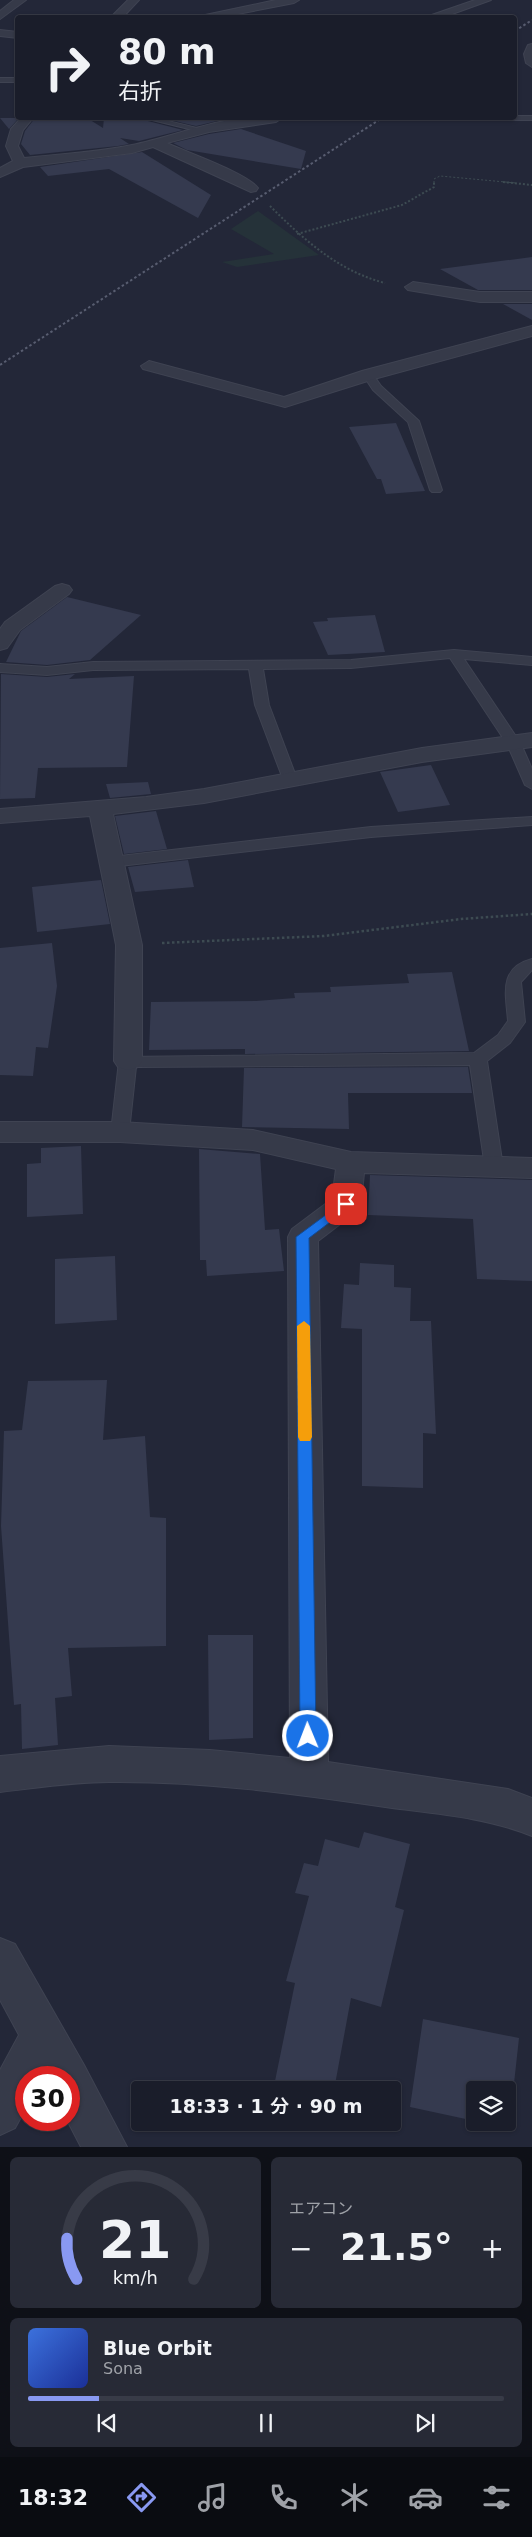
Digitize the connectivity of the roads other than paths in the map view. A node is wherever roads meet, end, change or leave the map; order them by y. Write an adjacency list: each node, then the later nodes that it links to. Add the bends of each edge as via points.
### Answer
1 (21, 0): 9 (street)
2 (134, 0): 6 (street)
3 (294, 0): 5 (street)
4 (486, 0): 8 (street)
5 (244, 4): 7 (street)
6 (118, 15)
7 (206, 15)
8 (438, 15)
9 (0, 16)
10 (0, 33): 11 (street)
11 (15, 35)
12 (0, 80): 13 (lane)
13 (15, 80)
14 (517, 118): 15 (lane)
15 (532, 118)
16 (24, 120): 21 (street, via 17,129 12,146)
17 (157, 120): 19 (lane)
18 (264, 120): 19 (street)
19 (201, 130): 20 (street)
20 (155, 143): 21 (street, via 115,152); 23 (street)
21 (20, 162): 22 (street)
22 (0, 173)
23 (251, 188)
24 (413, 288): 25 (street, via 480,297)
25 (532, 297)
26 (532, 330): 28 (street)
27 (150, 366): 28 (street, via 284,402)
28 (368, 375): 29 (lane, via 382,394 413,421)
29 (436, 490)
30 (62, 590): 31 (street, via 12,626)
31 (0, 644)
32 (454, 654): 33 (lane); 34 (lane, via 351,664); 36 (lane)
33 (532, 661)
34 (255, 664): 35 (lane, via 92,666 47,671); 37 (lane, via 262,705)
35 (0, 668)
36 (523, 742): 37 (street, via 422,755); 38 (lane)
37 (290, 779): 39 (street, via 204,796)
38 (532, 784)
39 (100, 808): 40 (street); 42 (street)
40 (0, 816)
41 (532, 820): 42 (lane, via 371,832)
42 (111, 862): 45 (street, via 129,945)
43 (532, 964): 44 (lane, via 523,967 514,982 517,1022 504,1039)
44 (478, 1059): 45 (lane); 49 (lane)
45 (128, 1061): 47 (lane)
46 (0, 1132): 47 (street)
47 (120, 1132): 48 (street, via 253,1140)
48 (352, 1162): 49 (street); 52 (street, via 346,1204 303,1237)
49 (494, 1167): 50 (street)
50 (532, 1168)
51 (0, 1774): 52 (street, via 108,1764 223,1768)
52 (309, 1776): 53 (street, via 508,1808)
53 (532, 1816)
54 (0, 1959): 55 (street)
55 (43, 2034): 56 (street); 58 (street)
56 (61, 2066)
57 (80, 2101): 59 (street)
58 (0, 2113)
59 (105, 2147)

